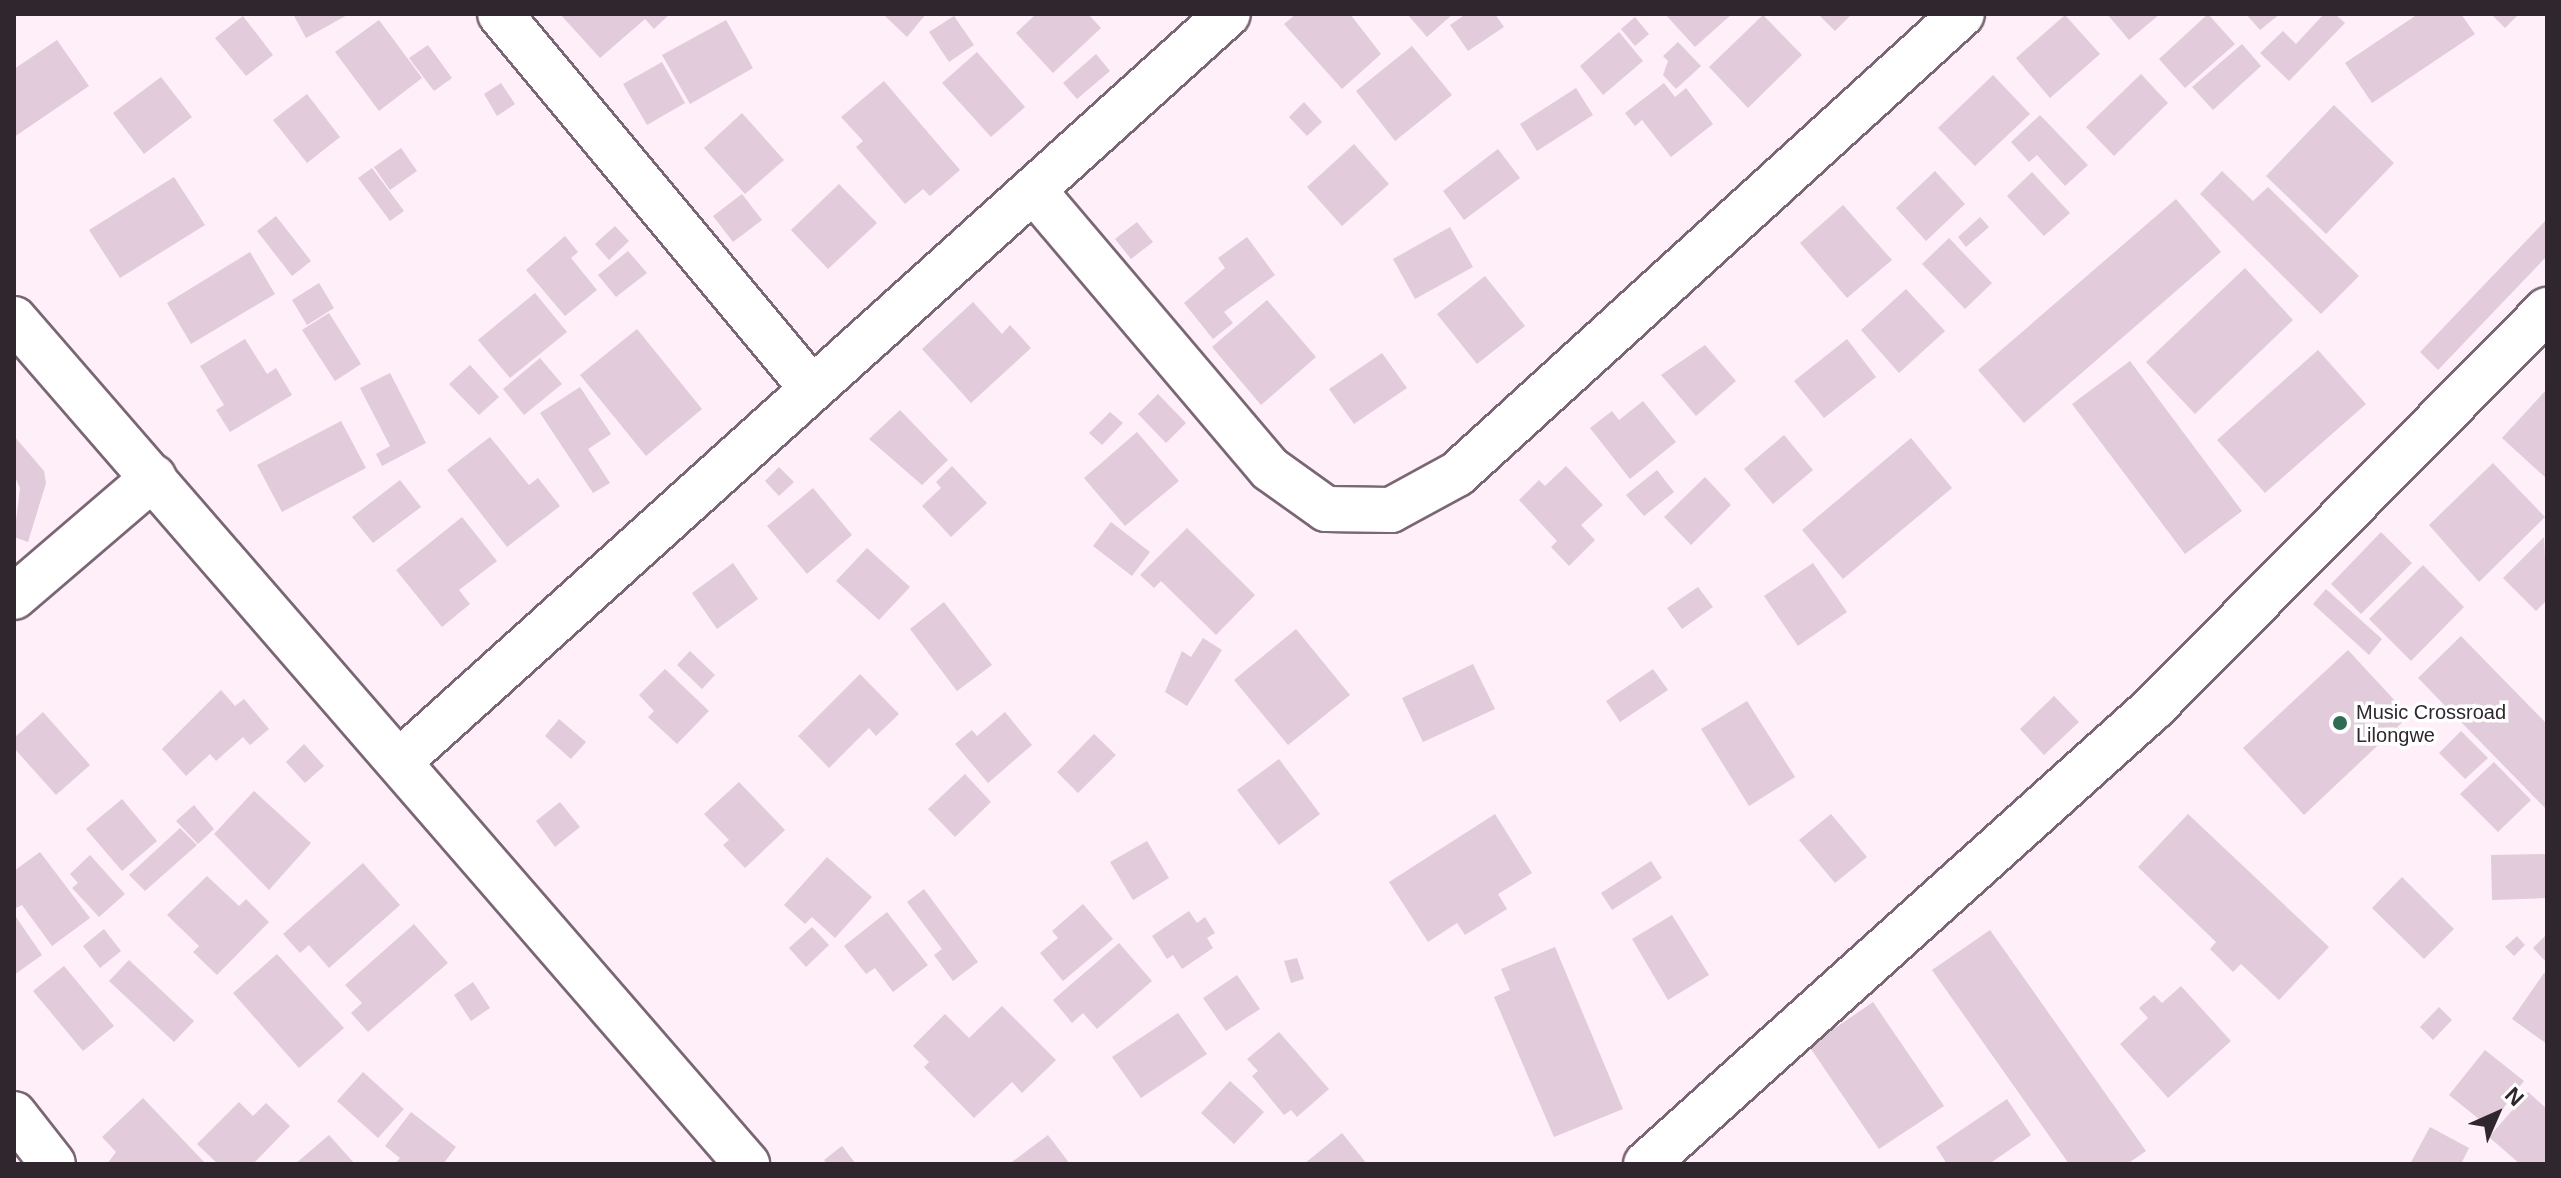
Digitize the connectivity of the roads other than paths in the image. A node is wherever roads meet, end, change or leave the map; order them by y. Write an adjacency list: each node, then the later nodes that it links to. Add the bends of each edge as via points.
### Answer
1 (500, 14): 7 (street)
2 (1228, 14): 4 (street)
3 (1962, 14): 4 (street, via 1457,474 1391,510 1326,509 1270,469)
4 (1035, 192): 7 (street)
5 (2547, 310): 14 (street, via 2154,707)
6 (14, 319): 8 (street)
7 (811, 387): 10 (street)
8 (154, 477): 9 (street); 10 (street)
9 (14, 597)
10 (400, 761): 13 (street)
11 (14, 1114): 12 (street)
12 (53, 1164)
13 (747, 1164)
14 (1646, 1164)

